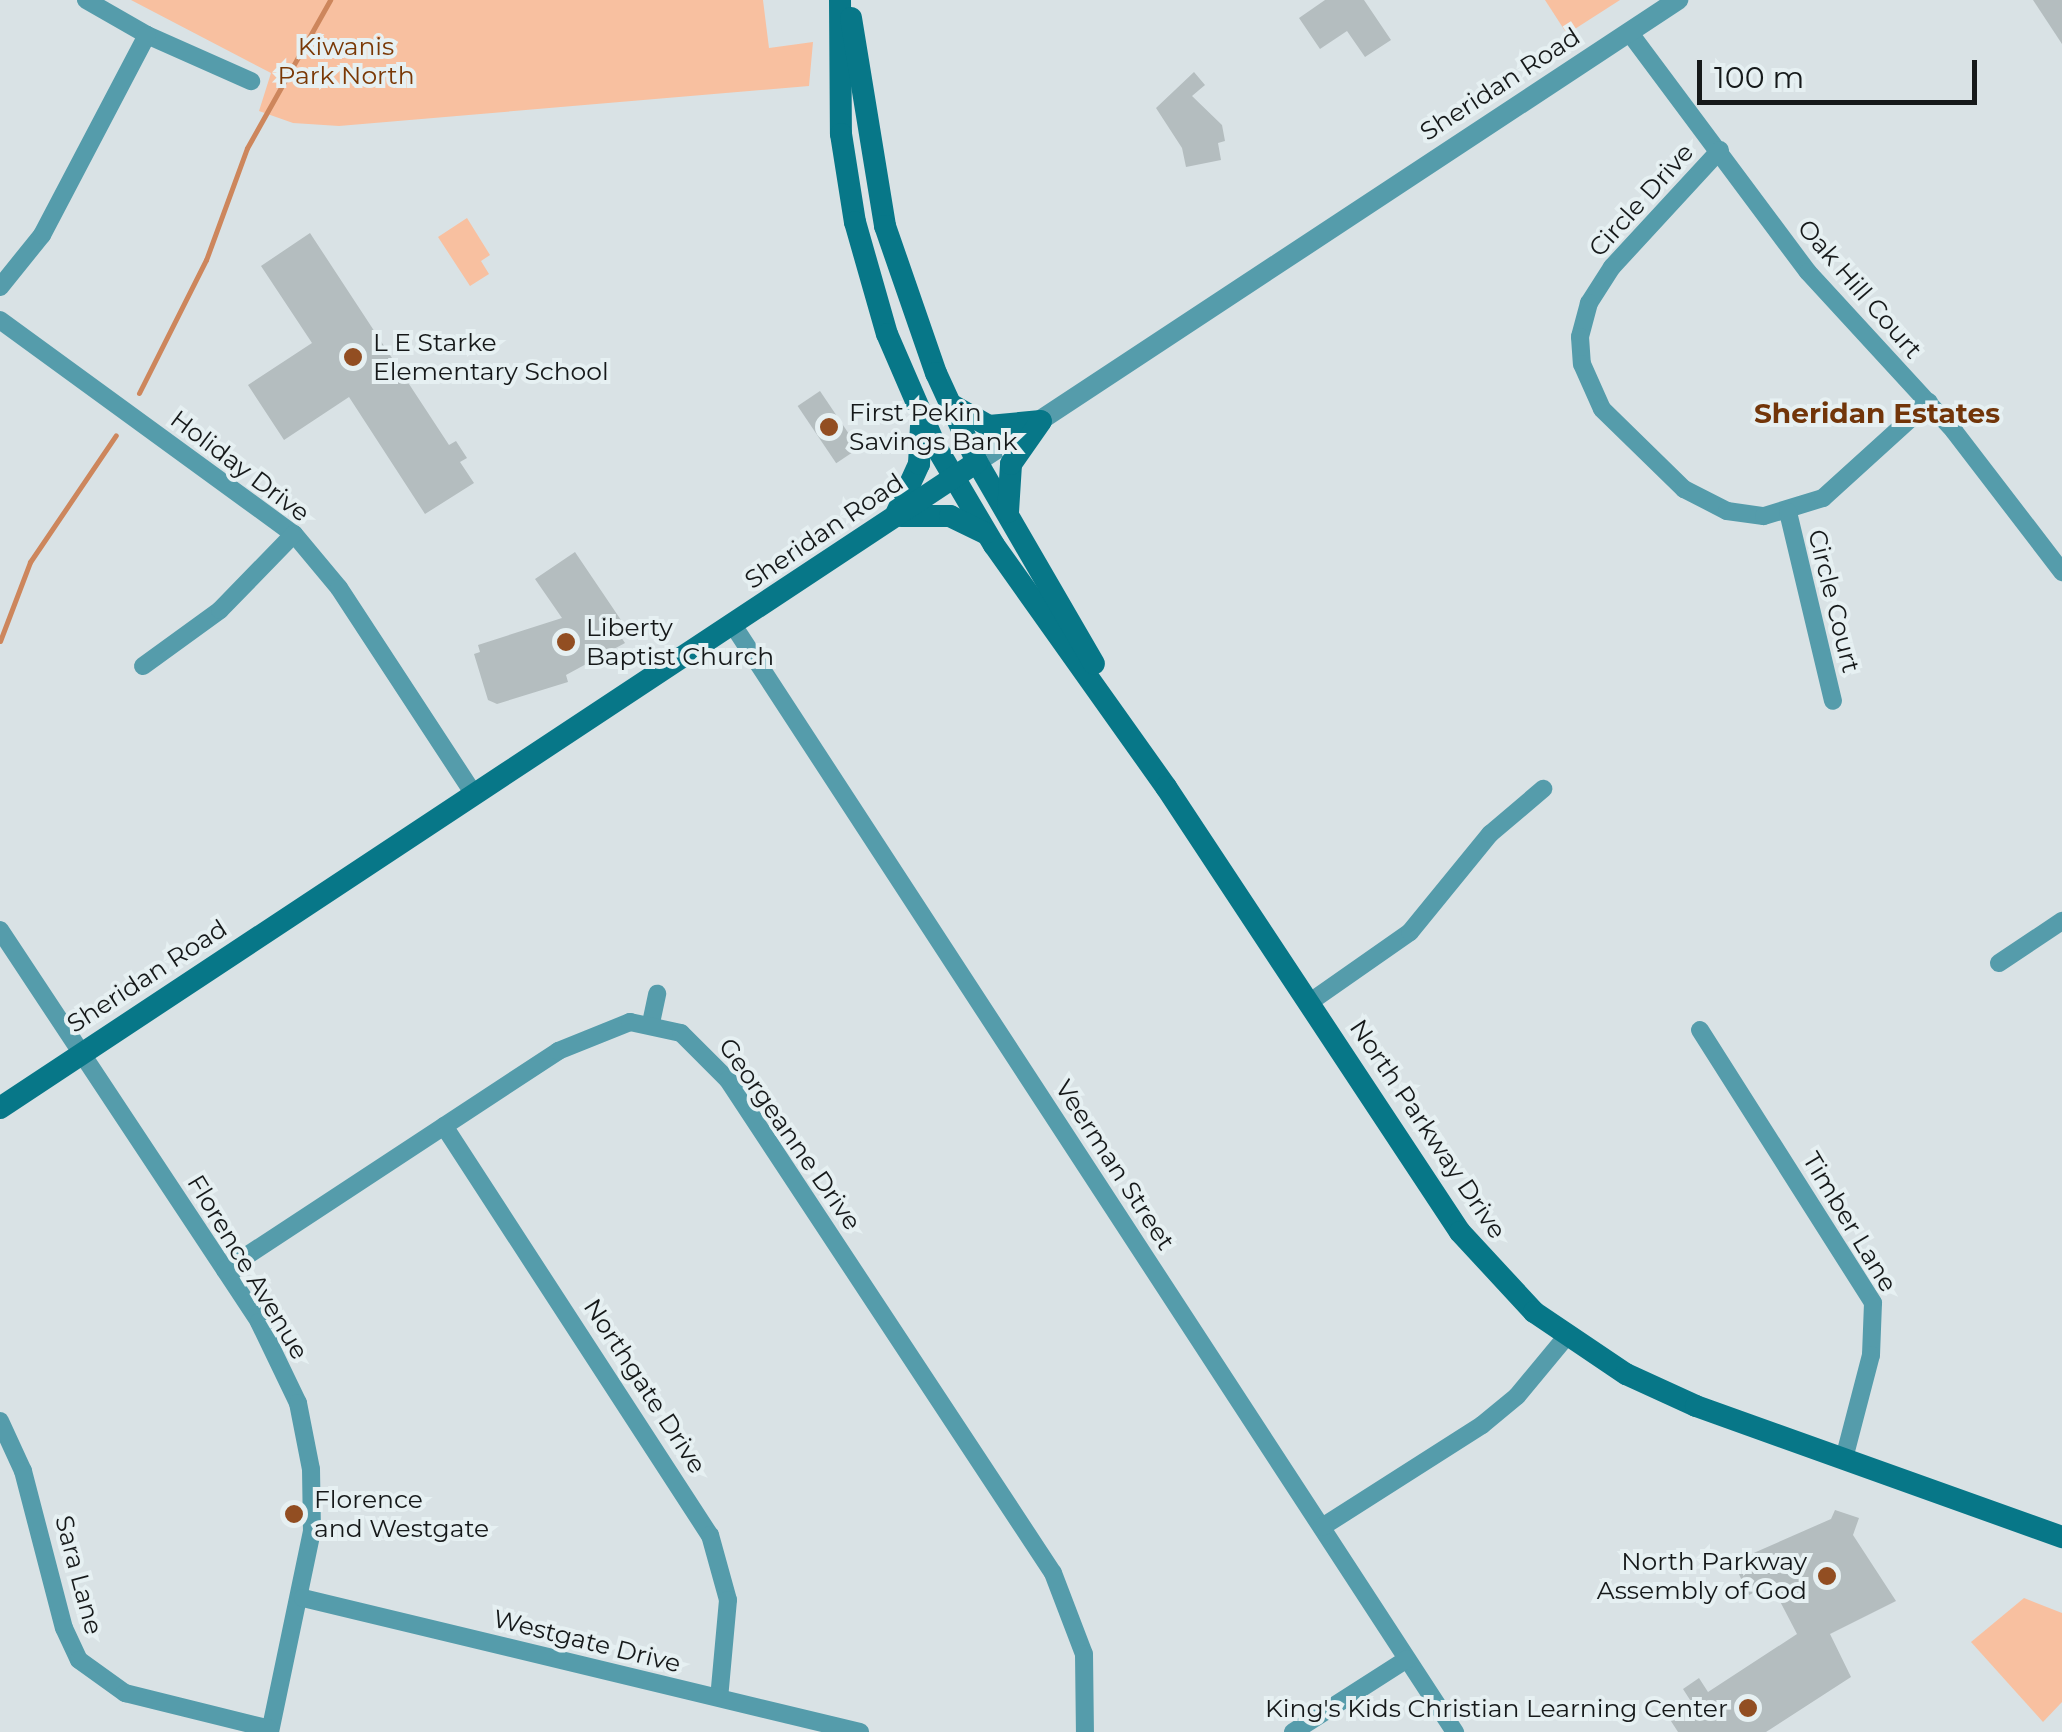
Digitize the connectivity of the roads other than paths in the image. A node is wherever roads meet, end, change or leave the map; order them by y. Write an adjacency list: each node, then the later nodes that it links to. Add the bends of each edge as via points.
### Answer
1 (86, 0): 6 (street)
2 (840, 0): 13 (main road, North Parkway Drive, via 839,112 850,194 882,318)
3 (849, 0): 11 (main road, North Parkway Drive, via 885,226)
4 (1678, 0): 5 (street, Sheridan Road)
5 (1630, 32): 8 (street, Oak Hill Court); 14 (street, Sheridan Road)
6 (147, 36): 7 (street); 9 (street, via 42,235)
7 (251, 81)
8 (1720, 150): 12 (street, Oak Hill Court, via 1808,272); 17 (street, Circle Drive, via 1602,281 1581,328 1582,364 1602,409 1684,489 1727,511)
9 (0, 286)
10 (0, 320): 20 (street, Holiday Drive)
11 (948, 400): 14 (main road, via 989,426); 15 (main road, North Parkway Drive)
12 (1928, 402): 17 (street, Circle Drive, via 1846,482); 22 (street, Oak Hill Court)
13 (919, 411): 16 (main road, North Parkway Drive); 18 (main road, via 919,464)
14 (1041, 421): 15 (street, Sheridan Road); 19 (main road, via 1011,464)
15 (977, 462): 16 (main road, Sheridan Road); 19 (main road, North Parkway Drive)
16 (953, 478): 18 (main road, Sheridan Road); 21 (main road, North Parkway Drive)
17 (1788, 512): 25 (street, Circle Court)
18 (892, 518): 21 (main road, via 950,516); 23 (main road, Sheridan Road)
19 (1008, 518): 26 (main road, North Parkway Drive)
20 (294, 534): 24 (street, via 220,610); 28 (street, Holiday Drive, via 338,588)
21 (987, 534): 26 (main road, North Parkway Drive)
22 (2062, 572)
23 (733, 625): 28 (main road, Sheridan Road); 43 (street, Veerman Street)
24 (143, 666)
25 (1833, 700)
26 (1166, 787): 33 (main road, North Parkway Drive)
27 (1543, 789): 33 (street, via 1490,834 1410,932)
28 (474, 794): 36 (main road, Sheridan Road)
29 (2062, 921): 31 (street)
30 (0, 930): 36 (street, Florence Avenue)
31 (1999, 963)
32 (657, 994): 34 (street)
33 (1310, 1002): 40 (main road, North Parkway Drive, via 1460,1232 1508,1289)
34 (651, 1023): 38 (street, via 589,1035); 50 (street, Georgeanne Drive, via 699,1047 728,1080 1052,1573 1084,1654)
35 (1700, 1030): 42 (street, Timber Lane, via 1873,1303 1871,1355)
36 (81, 1052): 37 (main road, Sheridan Road); 39 (street, Florence Avenue)
37 (0, 1108)
38 (444, 1126): 39 (street); 47 (street, Northgate Drive, via 710,1535 728,1600)
39 (225, 1270): 45 (street, Florence Avenue, via 280,1361 304,1424 313,1510)
40 (1566, 1337): 42 (main road, North Parkway Drive, via 1656,1390); 43 (street, via 1531,1382 1482,1425)
41 (0, 1421): 48 (street, Sara Lane, via 23,1471 68,1639 86,1668 124,1693)
42 (1844, 1459): 44 (main road, North Parkway Drive)
43 (1322, 1526): 46 (street, Veerman Street)
44 (2062, 1538)
45 (303, 1598): 47 (street, Westgate Drive); 48 (street, Florence Avenue)
46 (1407, 1659): 51 (street); 52 (street, Veerman Street)
47 (720, 1698): 49 (street, Westgate Drive)
48 (270, 1730)
49 (860, 1732)
50 (1085, 1732)
51 (1293, 1732)
52 (1455, 1732)

